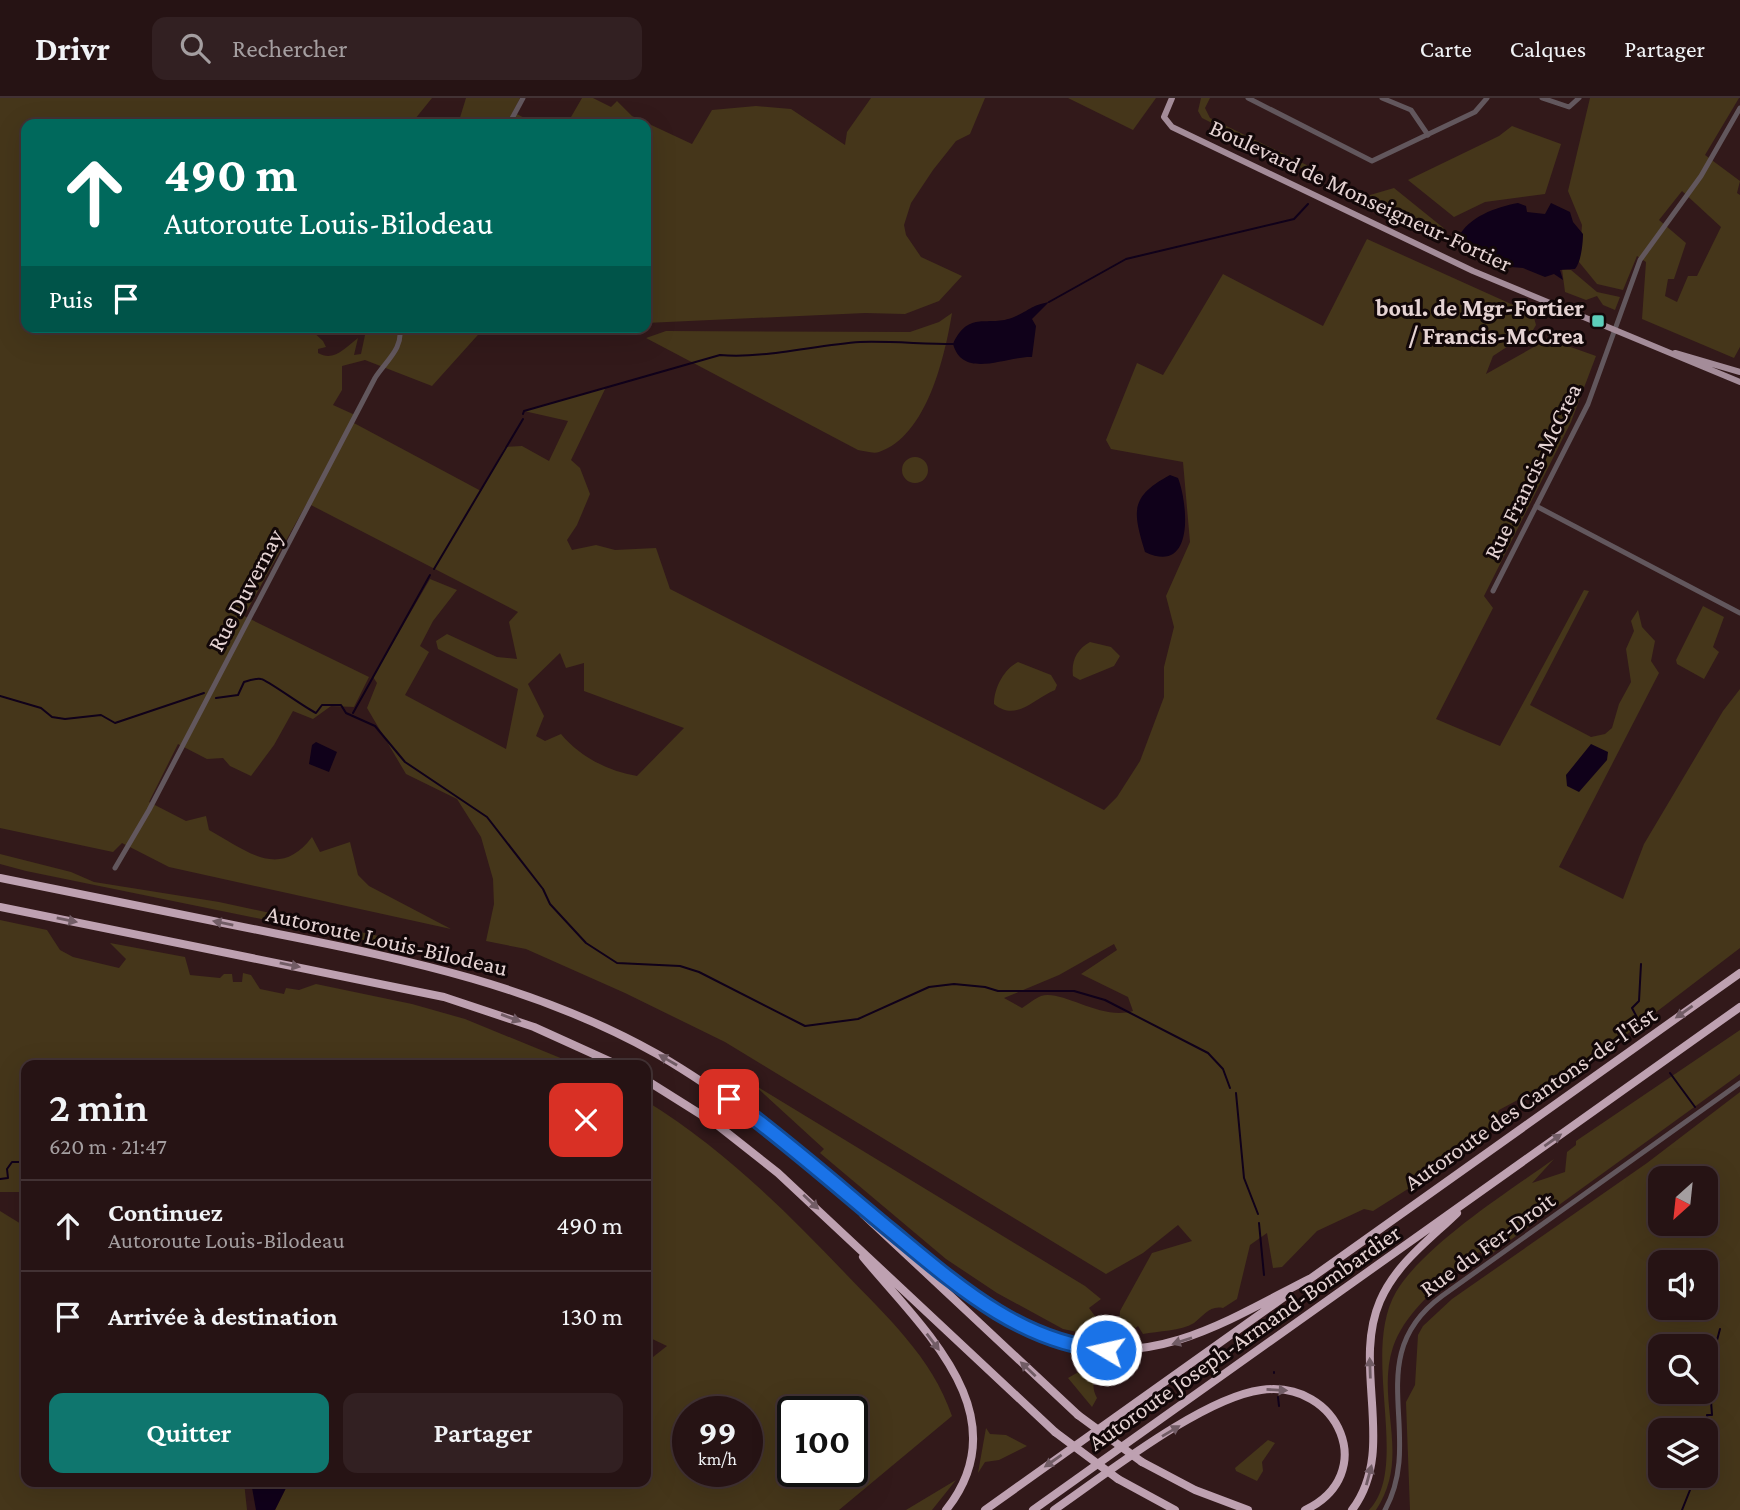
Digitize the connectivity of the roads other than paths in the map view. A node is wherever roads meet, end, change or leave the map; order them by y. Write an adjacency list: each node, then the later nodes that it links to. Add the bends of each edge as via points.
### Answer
1 (523, 98): 9 (street)
2 (1172, 98): 11 (main road, Boulevard de Monseigneur-Fortier, via 1165,120 1172,127 1400,237)
3 (1248, 98): 10 (street, via 1372,161)
4 (1382, 98): 10 (street, via 1411,110)
5 (1487, 98): 10 (street, via 1479,110)
6 (1542, 98): 7 (street, via 1569,107)
7 (1579, 98)
8 (1740, 108): 11 (street, Rue Francis-McCrea, via 1696,183 1643,255)
9 (512, 119)
10 (1428, 135)
11 (1614, 332): 13 (main road, Boulevard de Monseigneur-Fortier); 16 (street, Rue Francis-McCrea, via 1588,404)
12 (400, 333): 19 (street, Rue Duvernay, via 397,347 375,377)
13 (1660, 349): 14 (main road, Boulevard de Monseigneur-Fortier); 15 (main road, Boulevard de Monseigneur-Fortier)
14 (1740, 372)
15 (1740, 381)
16 (1536, 506): 17 (street, Rue Francis-McCrea); 18 (street)
17 (1493, 591)
18 (1740, 613)
19 (115, 868)
20 (0, 878): 27 (highway, Autoroute Louis-Bilodeau, one-way to 20, via 743,1109 672,1063 528,994 421,963)
21 (0, 906): 24 (highway, Autoroute Louis-Bilodeau, one-way to 24, via 450,999 534,1027)
22 (1740, 973): 30 (highway, Autoroute des Cantons-de-l'Est, one-way to 30)
23 (1740, 1007): 28 (highway, Autoroute des Cantons-de-l'Est, one-way to 23)
24 (607, 1060)
25 (651, 1083): 29 (highway, one-way to 29, via 747,1148)
26 (1740, 1083): 39 (street, Rue du Fer-Droit, via 1422,1313 1400,1353 1399,1471)
27 (806, 1160): 30 (highway, one-way to 27, via 1211,1330 1176,1343 1127,1351 1073,1345 1030,1331 987,1305); 36 (highway, one-way to 27, bridge, via 1195,1490 1142,1462 1078,1415)
28 (1476, 1195): 33 (highway, Autoroute Joseph-Armand-Bombardier); 38 (highway, one-way to 28, via 1364,1492 1372,1460 1370,1345 1379,1304 1400,1268)
29 (840, 1230): 31 (highway, one-way to 31, via 936,1345 965,1393 973,1420 973,1451 962,1485); 35 (highway, bridge, via 1055,1432 1118,1479)
30 (1308, 1279): 32 (highway, Autoroute Joseph-Armand-Bombardier, one-way to 32)
31 (946, 1510)
32 (985, 1510)
33 (1033, 1510)
34 (1054, 1510): 37 (highway, one-way to 37, via 1212,1407 1269,1389 1316,1400 1341,1433 1344,1456 1338,1479 1324,1498)
35 (1175, 1510)
36 (1248, 1510)
37 (1305, 1510)
38 (1352, 1510)
39 (1385, 1510)

